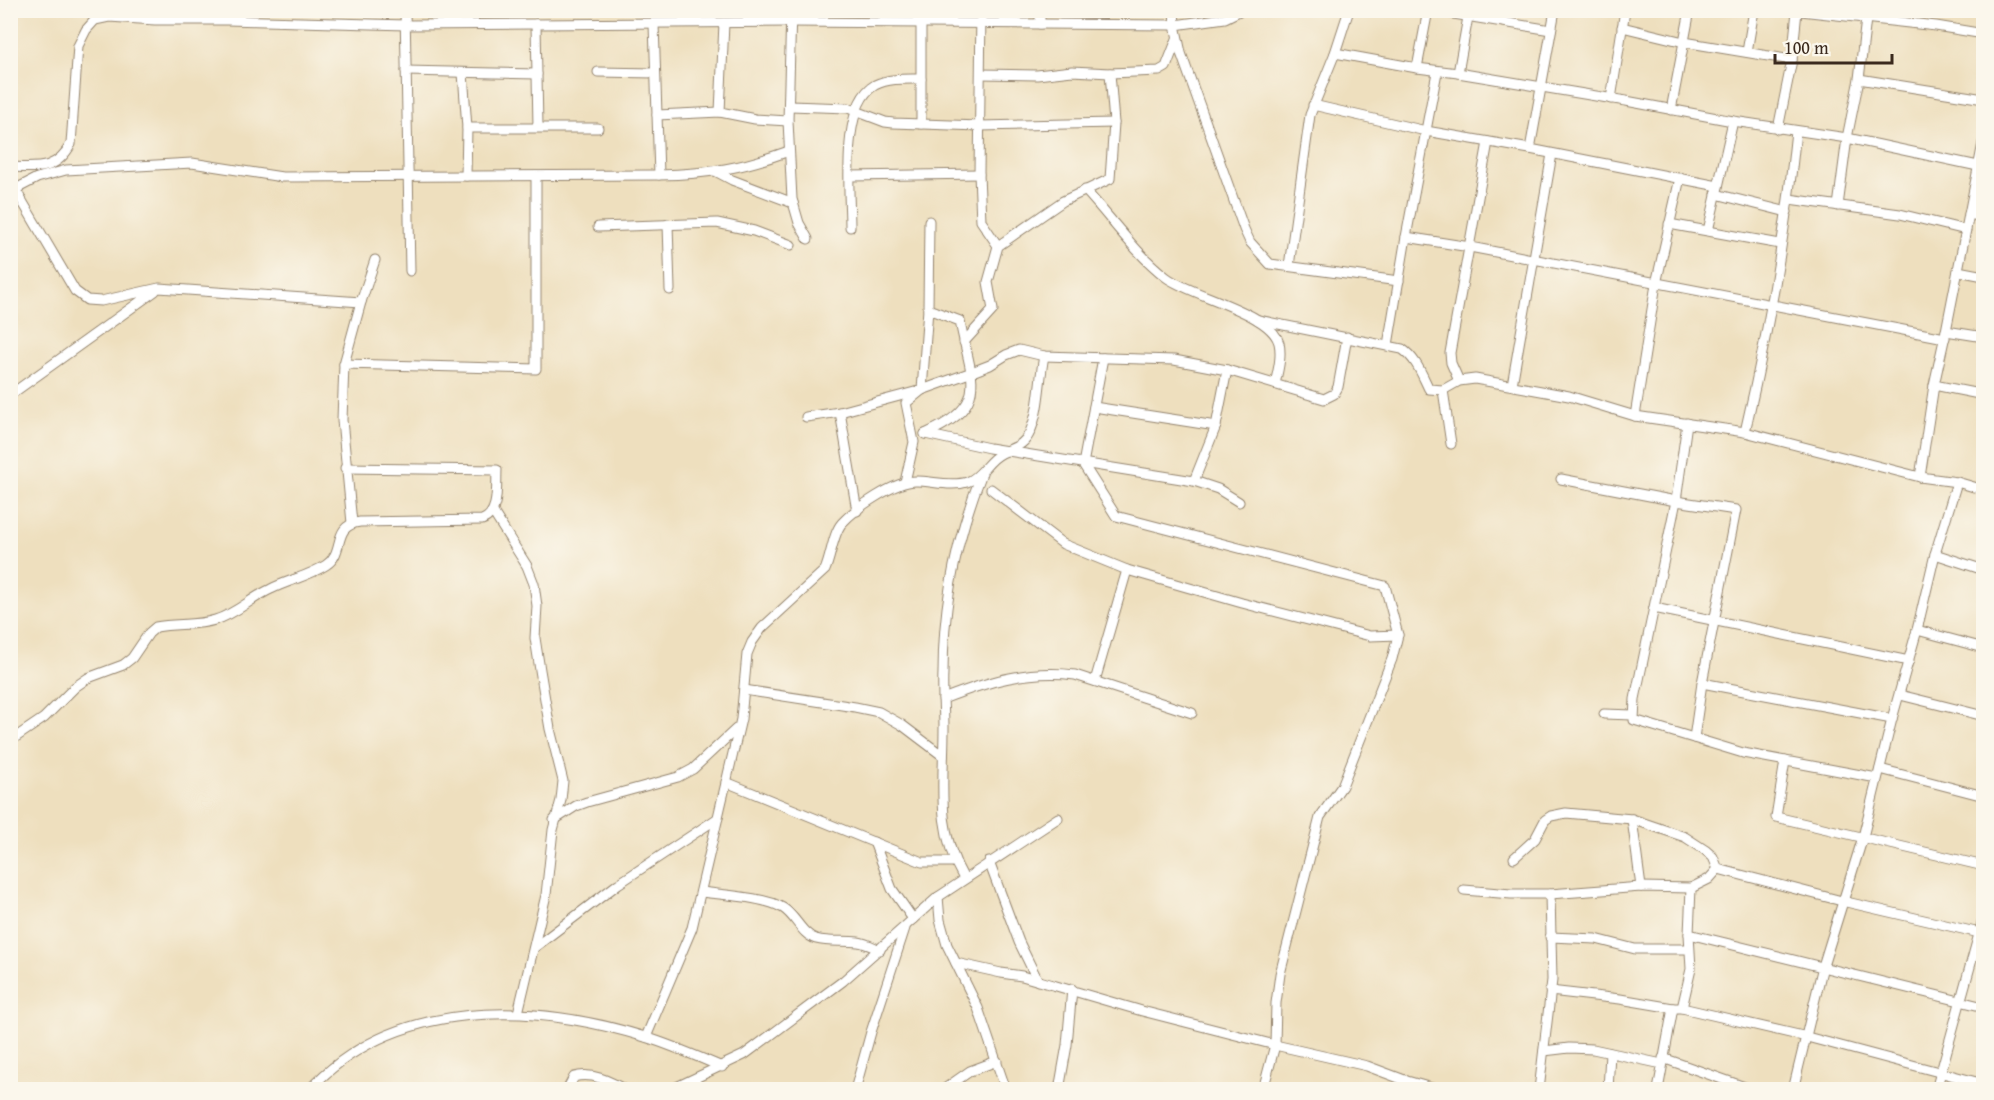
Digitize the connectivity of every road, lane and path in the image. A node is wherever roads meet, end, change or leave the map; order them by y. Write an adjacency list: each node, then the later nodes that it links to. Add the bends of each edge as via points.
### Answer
1 (150, 10): 17 (street)
2 (405, 10): 25 (street)
3 (791, 10): 18 (street)
4 (981, 10): 21 (street)
5 (1041, 10): 24 (street)
6 (1174, 10): 26 (street)
7 (1241, 10): 26 (street, via 1225,18)
8 (1349, 10): 33 (street)
9 (1428, 10): 16 (street); 35 (street)
10 (1555, 10): 28 (street)
11 (1625, 10): 27 (street)
12 (1690, 10): 31 (street)
13 (1754, 10): 32 (street)
14 (1795, 11): 15 (street); 34 (street)
15 (1866, 15): 29 (street); 46 (street)
16 (1468, 17): 28 (street); 42 (street)
17 (155, 20): 25 (street); 74 (street, via 95,20 78,46 71,144 64,157 56,164)
18 (791, 22): 19 (street); 20 (street); 51 (street)
19 (724, 23): 23 (street); 54 (street)
20 (921, 23): 21 (street); 45 (street)
21 (981, 23): 24 (street); 44 (street)
22 (536, 24): 23 (street); 25 (street); 43 (street)
23 (654, 24): 40 (street)
24 (1040, 24): 26 (street)
25 (406, 25): 36 (street)
26 (1175, 25): 30 (street)
27 (1622, 27): 31 (street); 48 (street)
28 (1551, 30): 47 (street)
29 (1983, 34)
30 (1178, 37): 41 (street, via 1166,67 1159,71); 107 (street, via 1250,242 1270,264)
31 (1684, 42): 32 (street); 52 (street)
32 (1747, 52): 34 (street)
33 (1335, 53): 35 (street); 50 (street)
34 (1792, 60): 64 (street)
35 (1417, 68): 38 (street)
36 (406, 70): 39 (street); 81 (street)
37 (597, 72): 40 (street)
38 (1437, 72): 42 (street); 65 (street)
39 (463, 73): 43 (street); 62 (street)
40 (655, 73): 55 (street)
41 (1110, 73): 44 (street); 58 (street)
42 (1458, 73): 47 (street)
43 (537, 74): 61 (street)
44 (981, 74): 60 (street)
45 (921, 79): 53 (street, via 876,84 861,99); 59 (street)
46 (1859, 79): 49 (street); 67 (street)
47 (1541, 87): 48 (street); 70 (street)
48 (1611, 99): 52 (street)
49 (1983, 99)
50 (1313, 105): 65 (street); 107 (street)
51 (790, 106): 53 (street, via 837,106); 56 (street)
52 (1671, 110): 57 (street)
53 (856, 111): 59 (street, via 885,122); 80 (street)
54 (720, 112): 55 (street); 56 (street)
55 (657, 115): 77 (street)
56 (788, 121): 71 (street)
57 (1733, 121): 64 (street); 85 (street)
58 (1114, 123): 60 (street); 84 (street, via 1110,179)
59 (921, 124): 60 (street)
60 (980, 126): 76 (street)
61 (538, 127): 62 (street); 63 (street)
62 (466, 128): 78 (street)
63 (598, 128)
64 (1779, 129): 66 (street)
65 (1426, 131): 69 (street); 99 (street)
66 (1796, 131): 67 (street); 86 (street)
67 (1846, 138): 73 (street); 88 (street)
68 (1983, 138): 73 (street)
69 (1488, 142): 70 (street); 104 (street)
70 (1530, 149): 72 (street)
71 (789, 151): 75 (street, via 739,168); 87 (street)
72 (1552, 154): 82 (street); 106 (street)
73 (1980, 161): 90 (street)
74 (10, 167)
75 (715, 171): 77 (street); 87 (street)
76 (979, 174): 80 (street); 103 (street, via 981,221)
77 (659, 175): 79 (street)
78 (466, 176): 79 (street); 81 (street)
79 (536, 176): 126 (street, via 536,369)
80 (850, 176): 96 (street)
81 (407, 177): 83 (street, via 282,177 192,163 66,170); 108 (street)
82 (1680, 178): 85 (street); 94 (street)
83 (13, 190): 113 (street, via 75,291 87,300 101,301)
84 (1085, 190): 103 (street); 118 (street, via 1142,256 1169,279)
85 (1717, 190): 89 (street); 98 (street)
86 (1789, 199): 88 (street); 89 (street)
87 (793, 203): 100 (street)
88 (1838, 206): 97 (street, via 1900,214)
89 (1787, 212): 101 (street)
90 (1970, 214): 91 (street); 97 (street)
91 (1983, 217)
92 (928, 221): 117 (street)
93 (668, 224): 95 (street); 102 (street, via 735,226); 114 (street)
94 (1670, 224): 98 (street); 112 (street)
95 (598, 227)
96 (850, 227)
97 (1966, 230): 109 (street)
98 (1708, 231): 101 (street)
99 (1406, 237): 104 (street); 111 (street)
100 (808, 239)
101 (1780, 244): 116 (street)
102 (791, 245)
103 (998, 246): 122 (street, via 988,282 993,310)
104 (1470, 247): 106 (street); 129 (street, via 1450,353)
105 (375, 260): 115 (street)
106 (1535, 260): 112 (street); 132 (street)
107 (1289, 266): 111 (street)
108 (410, 271)
109 (1958, 271): 110 (street); 119 (street)
110 (1983, 276)
111 (1399, 281): 123 (street)
112 (1656, 284): 116 (street); 139 (street)
113 (159, 288): 115 (street); 135 (street)
114 (670, 290)
115 (361, 302): 126 (street)
116 (1771, 305): 119 (street); 143 (street)
117 (928, 309): 122 (street, via 960,321); 133 (street)
118 (1258, 320): 121 (street); 130 (street, via 1278,341 1280,360)
119 (1946, 335): 120 (street); 131 (street)
120 (1983, 337)
121 (1347, 338): 123 (street); 130 (street, via 1338,387 1331,397 1320,399)
122 (964, 342): 128 (street)
123 (1388, 345): 134 (street, via 1409,353 1429,389)
124 (1044, 356): 125 (street); 128 (street, via 1012,352); 147 (street, via 1031,430 1020,446)
125 (1103, 358): 127 (street, via 1174,360); 137 (street)
126 (344, 364): 149 (street)
127 (1227, 370): 130 (street); 142 (street)
128 (972, 372): 133 (street); 144 (street, via 973,386 967,404 949,421)
129 (1459, 381): 132 (street, via 1474,379); 134 (street)
130 (1275, 384)
131 (1934, 385): 136 (street); 151 (street)
132 (1512, 386): 139 (street, via 1569,396)
133 (922, 390): 138 (street); 145 (street, via 906,403)
134 (1443, 390): 146 (street)
135 (10, 395)
136 (1983, 395)
137 (1094, 407): 142 (street); 148 (street)
138 (840, 412): 140 (street); 160 (street)
139 (1635, 416): 141 (street)
140 (807, 417)
141 (1687, 423): 143 (street); 158 (street)
142 (1216, 426): 153 (street)
143 (1745, 432): 151 (street)
144 (925, 434): 145 (street); 147 (street)
145 (914, 437): 154 (street)
146 (1451, 444)
147 (1010, 450): 148 (street); 150 (street, via 994,458)
148 (1083, 464): 153 (street); 169 (street, via 1116,516 1385,586)
149 (345, 468): 161 (street, via 497,470); 162 (street)
150 (983, 471): 154 (street, via 964,483); 176 (street, via 965,520 953,572 946,617)
151 (1920, 477): 155 (street)
152 (1561, 479): 158 (street)
153 (1194, 481): 159 (street)
154 (905, 482): 160 (street)
155 (1957, 482): 157 (street); 163 (street)
156 (991, 489): 164 (street, via 1063,544)
157 (1983, 490)
158 (1676, 501): 166 (street); 167 (street, via 1736,510)
159 (1239, 502)
160 (857, 511): 174 (street, via 838,528 825,570 774,616 752,642)
161 (493, 512): 162 (street, via 483,520); 193 (street, via 534,584 540,670 563,781)
162 (352, 523): 184 (street, via 343,530 336,555 327,564 268,590 214,621 156,627 132,658 88,678 44,718)
163 (1935, 554): 165 (street); 168 (street)
164 (1127, 570): 169 (street, via 1370,636); 172 (street)
165 (1983, 570)
166 (1654, 608): 167 (street); 179 (street)
167 (1715, 621): 171 (street); 173 (street)
168 (1917, 630): 170 (street); 171 (street)
169 (1398, 635): 228 (street, via 1342,786 1320,817 1280,974)
170 (1983, 648)
171 (1909, 661): 175 (street)
172 (1095, 681): 176 (street, via 1075,675 1034,674 981,684); 177 (street)
173 (1702, 683): 181 (street); 183 (street)
174 (744, 690): 182 (street); 185 (street, via 879,712)
175 (1900, 694): 180 (street); 181 (street)
176 (943, 699): 185 (street)
177 (1192, 713)
178 (1604, 714): 179 (street)
179 (1633, 716): 183 (street, via 1634,720)
180 (1983, 716)
181 (1892, 719): 187 (street)
182 (737, 728): 188 (street); 193 (street, via 693,769 678,777 587,801)
183 (1694, 738): 186 (street)
184 (10, 741)
185 (943, 756): 197 (street, via 944,820)
186 (1785, 761): 187 (street); 194 (street, via 1776,817)
187 (1878, 773): 189 (street); 194 (street)
188 (726, 782): 190 (street); 195 (street)
189 (1983, 796)
190 (718, 818): 205 (street); 214 (street, via 618,884)
191 (1058, 818): 198 (street)
192 (1632, 819): 196 (street, via 1566,813 1551,816 1535,839); 200 (street, via 1695,842 1713,857); 202 (street)
193 (554, 820): 214 (street, via 550,871)
194 (1863, 837): 199 (street); 208 (street)
195 (874, 842): 197 (street, via 922,862); 210 (street)
196 (1514, 858)
197 (954, 862): 201 (street)
198 (989, 862): 201 (street); 219 (street)
199 (1983, 866)
200 (1718, 869): 203 (street); 208 (street)
201 (964, 879): 207 (street)
202 (1641, 887): 203 (street); 206 (street)
203 (1691, 888): 211 (street)
204 (1464, 890): 206 (street)
205 (701, 892): 216 (street, via 777,905 813,938 858,942); 226 (street, via 692,928)
206 (1550, 894): 213 (street)
207 (938, 897): 210 (street); 217 (street, via 940,920)
208 (1842, 901): 212 (street); 218 (street)
209 (1983, 916): 212 (street)
210 (910, 922): 216 (street); 243 (street)
211 (1689, 934): 215 (street); 218 (street)
212 (1982, 934): 222 (street)
213 (1550, 938): 215 (street, via 1596,939 1635,949); 221 (street)
214 (535, 947): 225 (street)
215 (1689, 949): 224 (street, via 1691,969)
216 (880, 950): 233 (street, via 828,993)
217 (956, 963): 219 (street); 231 (street)
218 (1824, 966): 222 (street); 227 (street)
219 (1038, 981): 220 (street)
220 (1072, 989): 228 (street); 246 (street)
221 (1550, 991): 224 (street); 229 (street)
222 (1961, 1001): 223 (street); 234 (street)
223 (1983, 1007)
224 (1677, 1008): 227 (street); 232 (street)
225 (518, 1013): 226 (street, via 565,1018); 238 (street, via 468,1014 425,1021 356,1051)
226 (646, 1037): 233 (street)
227 (1806, 1037): 234 (street); 253 (street)
228 (1275, 1045): 237 (street, via 1367,1066); 247 (street)
229 (1544, 1051): 230 (street, via 1569,1048); 249 (street)
230 (1610, 1053): 232 (street); 250 (street)
231 (997, 1061): 244 (street, via 970,1071); 245 (street)
232 (1663, 1061): 251 (street); 252 (street)
233 (722, 1066): 235 (street)
234 (1941, 1072): 236 (street); 254 (street)
235 (691, 1079): 241 (street); 242 (street)
236 (1983, 1084)
237 (1405, 1085): 248 (street)
238 (309, 1089)
239 (567, 1089): 240 (street, via 574,1077 581,1075 602,1078)
240 (625, 1089)
241 (670, 1089)
242 (695, 1089)
243 (855, 1089)
244 (944, 1089)
245 (1006, 1089)
246 (1059, 1089)
247 (1263, 1089)
248 (1439, 1089)
249 (1539, 1089)
250 (1608, 1089)
251 (1658, 1089)
252 (1754, 1089)
253 (1793, 1089)
254 (1936, 1089)

